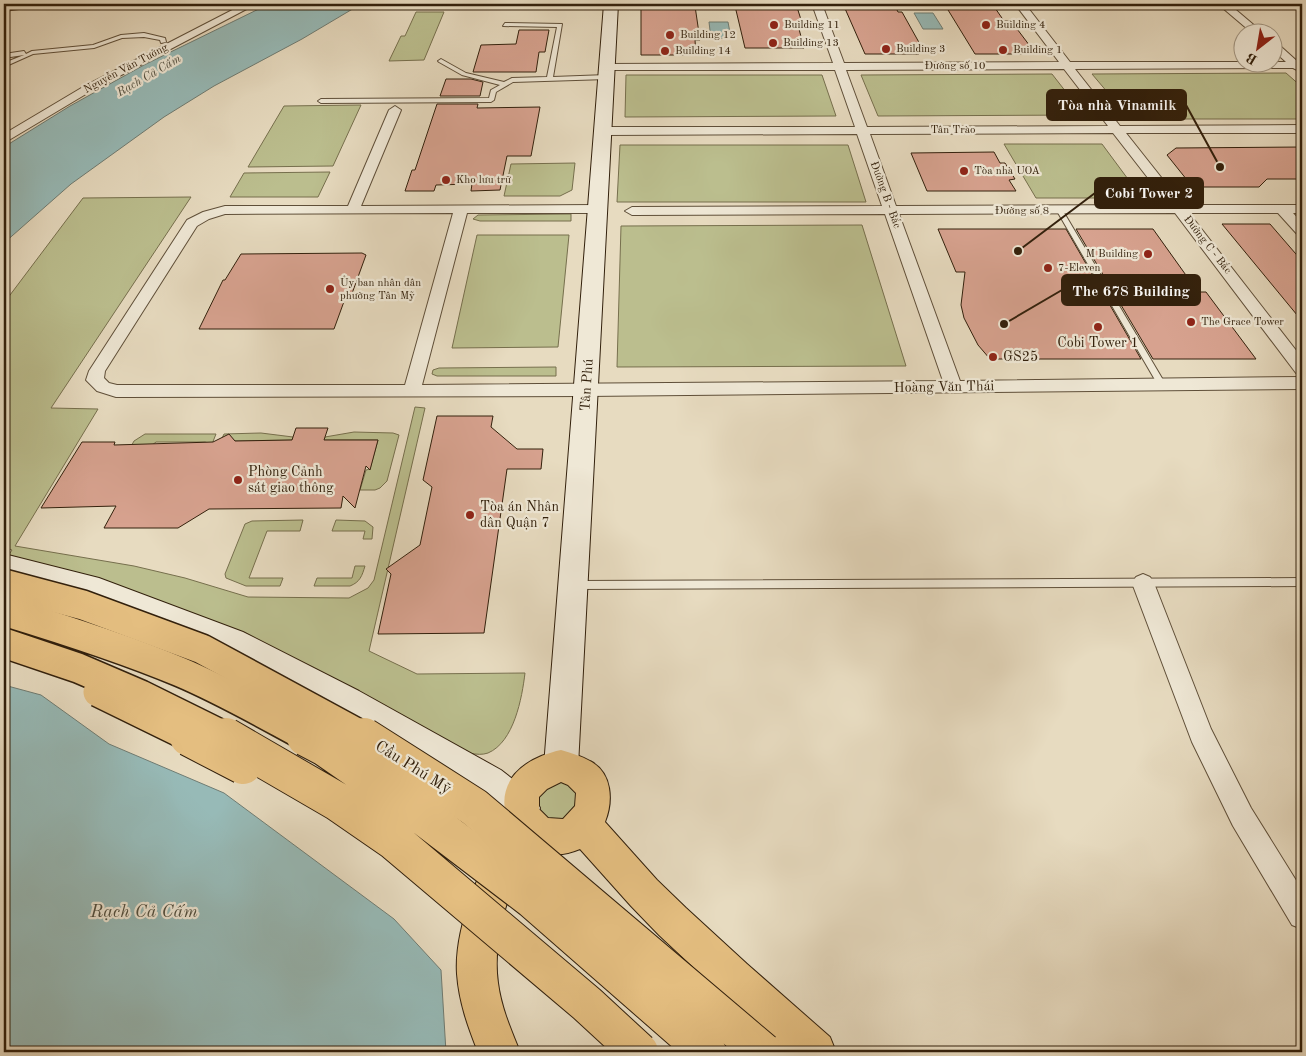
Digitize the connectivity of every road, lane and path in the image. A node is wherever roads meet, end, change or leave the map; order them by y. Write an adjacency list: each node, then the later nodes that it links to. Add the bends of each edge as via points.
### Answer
1 (251, 4): 10 (street, Nguyễn Văn Tưởng)
2 (611, 4): 19 (street, Tân Phú)
3 (816, 4): 16 (street, Đường B - Bắc)
4 (1020, 4): 17 (street, Đường C - Bắc)
5 (1223, 4): 8 (street)
6 (23, 6): 7 (street)
7 (4, 8)
8 (1245, 22)
9 (505, 25): 20 (lane, via 560,25)
10 (174, 44): 11 (lane, via 134,40 130,35 63,53 55,50); 28 (street, Nguyễn Văn Tưởng, via 87,89)
11 (32, 53): 13 (lane); 15 (lane)
12 (1284, 54): 18 (street)
13 (4, 56)
14 (441, 61): 21 (lane, via 454,71)
15 (4, 65)
16 (838, 66): 17 (street, Đường số 10); 19 (street, Đường số 10); 26 (street, Đường B - Bắc)
17 (1067, 66): 18 (street, Đường số 10); 24 (street, Đường C - Bắc)
18 (1300, 67)
19 (607, 72): 20 (lane); 27 (street, Tân Phú)
20 (550, 78): 21 (lane, via 512,80)
21 (505, 84): 22 (lane, via 493,91 491,100)
22 (322, 101)
23 (395, 110): 30 (street)
24 (1115, 129): 25 (street, Tân Trào); 26 (street, Tân Trào); 34 (street, Đường C - Bắc)
25 (1302, 129)
26 (862, 130): 27 (street, Tân Trào); 37 (street, Đường B - Bắc)
27 (604, 131): 29 (street, Tân Phú)
28 (4, 139)
29 (598, 208): 31 (street); 44 (street, Tân Phú)
30 (353, 209): 31 (street); 43 (street, Hoàng Văn Thái, via 225,210 200,217 192,223 97,371 95,380 116,391)
31 (462, 209): 43 (street)
32 (1282, 209): 33 (street, Đường số 8); 34 (street, Đường số 8); 38 (street)
33 (1302, 209)
34 (1180, 210): 35 (street, Đường số 8); 39 (street, Đường C - Bắc)
35 (1060, 211): 37 (street, Đường số 8); 41 (lane)
36 (632, 212): 37 (street, Đường số 8)
37 (891, 212): 42 (street, Đường B - Bắc)
38 (1302, 231)
39 (1302, 369)
40 (1302, 383): 41 (street, Hoàng Văn Thái)
41 (1162, 385): 42 (street, Hoàng Văn Thái)
42 (954, 387): 44 (street, Hoàng Văn Thái)
43 (412, 389): 44 (street, Hoàng Văn Thái)
44 (586, 390): 49 (street, Tân Phú)
45 (4, 566): 54 (street, via 99,590 232,641 348,701 481,778)
46 (1302, 582): 47 (lane)
47 (1143, 583): 49 (lane); 56 (street, via 1202,734 1242,817)
48 (4, 584): 61 (main road, Cầu Phú Mỹ, bridge, via 83,605 202,649 348,727 474,807)
49 (574, 585): 53 (street, Tân Phú)
50 (4, 611): 60 (main road, bridge, via 67,630 180,672 325,747 410,806 518,888)
51 (4, 643): 59 (main road, bridge, via 78,668 141,695 232,740 338,802 393,840)
52 (4, 656): 58 (main road, bridge, via 135,709 220,752 325,816 471,920)
53 (561, 766): 54 (main road, via 549,768 530,780 525,789); 55 (main road, via 572,768 590,782 594,806)
54 (526, 817): 55 (main road, via 538,833 549,837 561,837); 57 (main road, via 499,872 482,921 476,974 484,1012)
55 (583, 826): 62 (main road, via 651,900 749,995)
56 (1302, 915)
57 (499, 1052)
58 (612, 1052)
59 (640, 1052)
60 (707, 1052)
61 (764, 1052)
62 (815, 1052)

